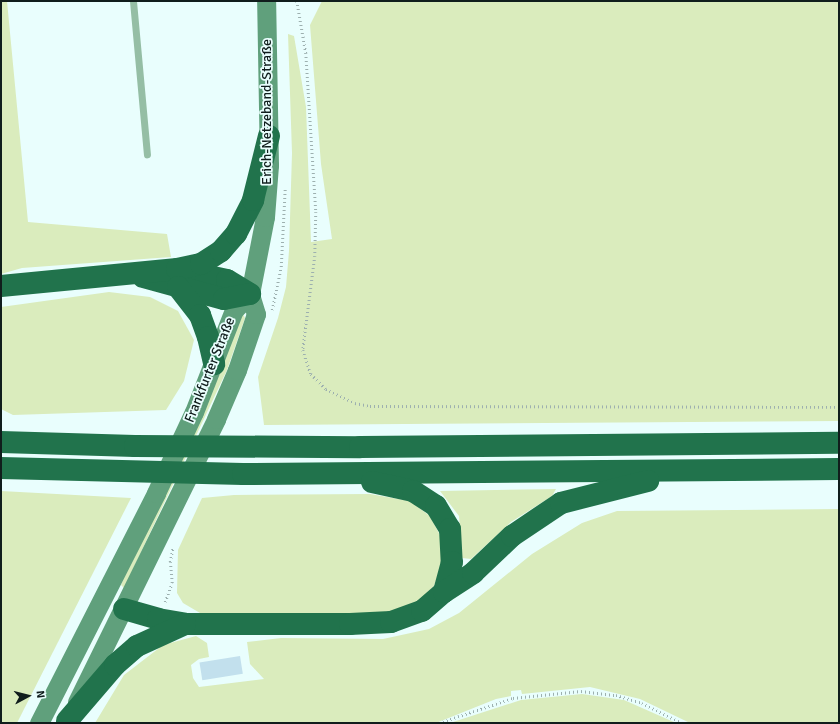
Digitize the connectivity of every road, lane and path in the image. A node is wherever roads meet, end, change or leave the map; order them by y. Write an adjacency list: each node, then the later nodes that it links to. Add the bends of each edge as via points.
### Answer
1 (132, 1): 5 (lane)
2 (266, 1): 4 (street, Erich-Netzeband-Straße)
3 (297, 1): 10 (path, via 306,53 316,212 315,256 303,350 311,374 326,389 355,403 386,406)
4 (269, 136): 6 (highway, via 253,200 236,234 221,251); 8 (street, Erich-Netzeband-Straße, via 265,217)
5 (146, 154)
6 (177, 278): 7 (highway, via 132,274); 8 (highway, via 224,299); 9 (highway, via 200,315)
7 (1, 286)
8 (250, 294): 9 (street, Frankfurter Straße, via 234,310); 21 (street, Frankfurter Straße, via 256,314 237,370 210,433)
9 (214, 364): 20 (street, Frankfurter Straße, via 165,473)
10 (839, 407)
11 (1, 429): 14 (highway)
12 (1, 442): 14 (highway)
13 (839, 443): 14 (highway, via 254,447)
14 (78, 445)
15 (1, 468): 18 (highway, via 127,473)
16 (839, 470): 17 (highway)
17 (696, 471): 18 (highway); 19 (highway, via 616,488 561,504 512,536 473,573)
18 (338, 474): 19 (highway, via 413,491 436,506 450,529 452,562)
19 (444, 592): 22 (highway, via 422,611 391,622)
20 (104, 598): 21 (street); 24 (street, Frankfurter Straße)
21 (124, 609): 22 (highway); 23 (street, Frankfurter Straße)
22 (185, 624): 23 (highway, via 137,646 115,665)
23 (66, 722)
24 (39, 723)
25 (439, 723): 26 (path, via 513,698 581,691 629,699)
26 (682, 723)

